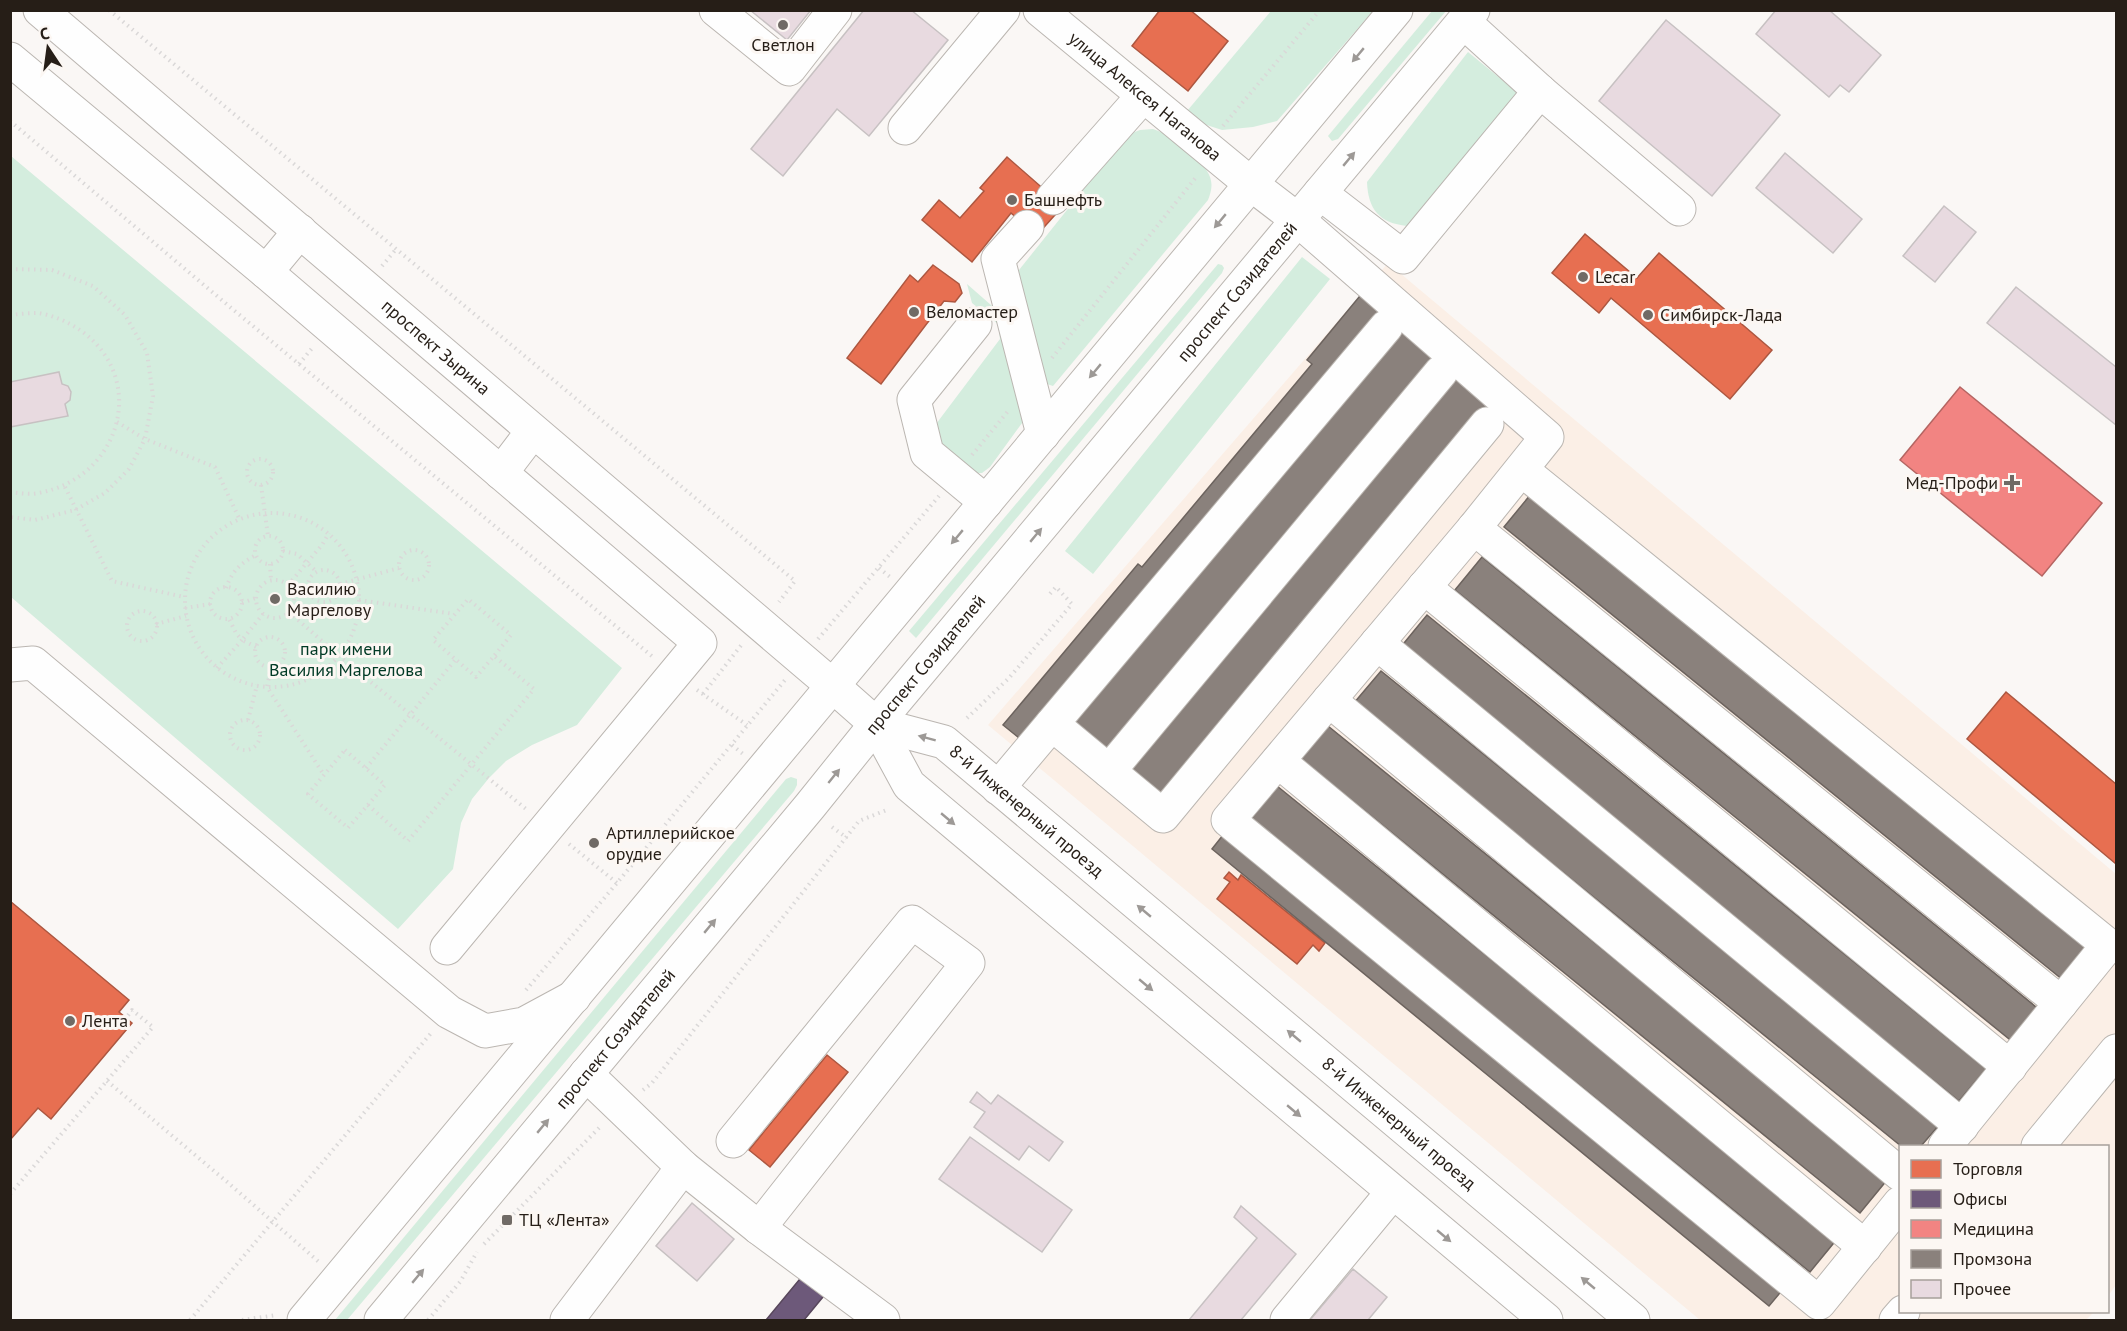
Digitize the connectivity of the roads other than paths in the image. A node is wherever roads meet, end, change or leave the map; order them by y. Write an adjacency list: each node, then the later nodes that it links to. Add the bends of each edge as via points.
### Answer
1 (40, 10): 18 (main road, проспект Зырина)
2 (716, 10): 3 (main road, via 789,69)
3 (836, 10)
4 (1003, 10): 11 (main road)
5 (1040, 10): 10 (main road, улица Алексея Наганова)
6 (1396, 10): 12 (main road, one-way to 12)
7 (1468, 16): 9 (main road); 13 (main road, проспект Созидателей, one-way to 7)
8 (10, 59): 19 (main road)
9 (1540, 91): 13 (main road, via 1403,257); 15 (main road)
10 (1143, 96): 12 (main road, улица Алексея Наганова); 14 (main road)
11 (905, 128)
12 (1251, 184): 16 (main road, улица Алексея Наганова); 25 (main road, one-way to 25)
13 (1320, 194): 16 (main road, проспект Созидателей)
14 (1053, 198)
15 (1679, 209)
16 (1298, 220): 26 (main road, улица Алексея Наганова, via 1547,437); 35 (main road, проспект Созидателей, one-way to 16)
17 (1027, 227): 25 (main road, via 998,260)
18 (300, 231): 19 (main road); 24 (main road, проспект Зырина)
19 (266, 272): 27 (main road)
20 (975, 324): 28 (main road, via 914,400 927,453)
21 (1386, 327): 36 (main road)
22 (1441, 372): 38 (main road)
23 (1487, 424): 38 (main road, via 1162,816)
24 (533, 431): 27 (main road); 33 (main road, проспект Зырина)
25 (1043, 434): 28 (main road)
26 (1522, 470): 29 (main road); 42 (main road, via 2108,945)
27 (501, 473): 40 (main road, via 700,643)
28 (986, 502): 33 (main road, one-way to 33)
29 (1474, 528): 30 (main road); 42 (main road)
30 (1424, 587): 31 (main road); 44 (main road)
31 (1377, 643): 34 (main road); 46 (main road)
32 (10, 665): 41 (main road, via 33,663 449,1012 485,1031 524,1024)
33 (833, 686): 35 (main road, проспект Зырина); 41 (main road)
34 (1329, 700): 37 (main road); 50 (main road)
35 (876, 724): 39 (main road, 8-й Инженерный проезд, one-way to 35, via 944,742); 45 (main road, проспект Созидателей, one-way to 35); 51 (main road, one-way to 51, via 909,785)
36 (1052, 724): 38 (main road); 39 (main road)
37 (1278, 761): 54 (main road); 54 (main road, via 1228,820 1237,828 1819,1304)
38 (1109, 771)
39 (998, 788): 61 (main road, 8-й Инженерный проезд, one-way to 39)
40 (447, 948)
41 (575, 996): 55 (main road)
42 (2061, 1003): 44 (main road)
43 (2116, 1051): 48 (main road)
44 (2010, 1067): 46 (main road)
45 (586, 1074): 49 (main road); 56 (main road, проспект Созидателей, one-way to 45)
46 (1953, 1136)
47 (733, 1141): 53 (main road, via 912,922 968,963)
48 (2039, 1145)
49 (683, 1167): 53 (main road); 57 (main road)
50 (1899, 1173)
51 (1392, 1193): 59 (main road); 60 (main road, one-way to 60)
52 (1899, 1204): 54 (main road)
53 (759, 1228): 58 (main road)
54 (1865, 1247)
55 (291, 1318)
56 (381, 1320)
57 (567, 1320)
58 (883, 1320)
59 (1287, 1320)
60 (1546, 1320)
61 (1633, 1320)

